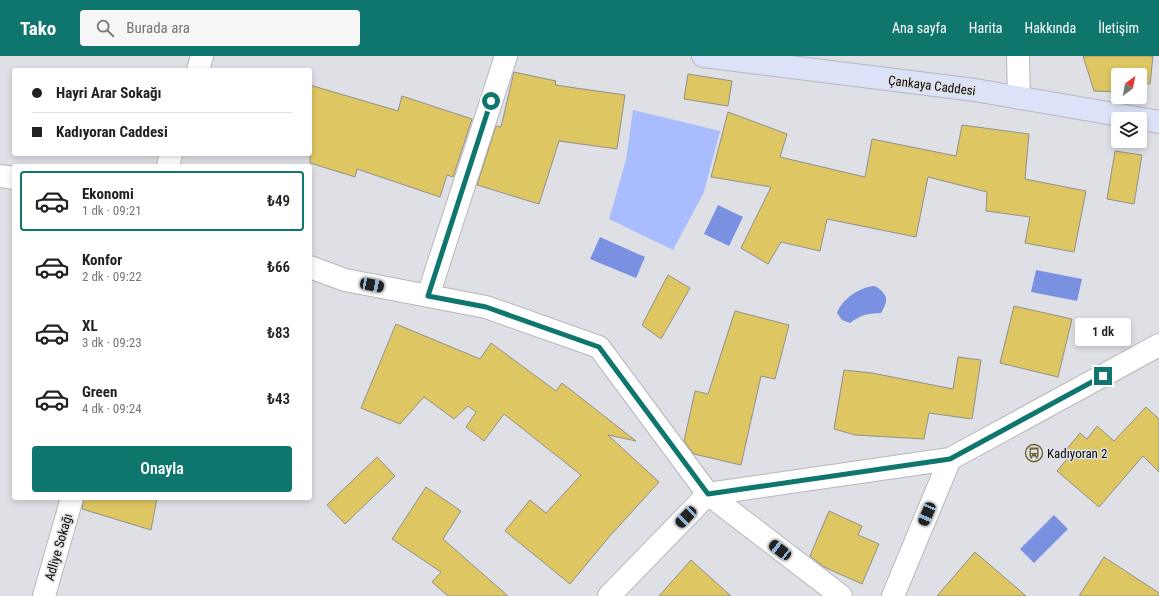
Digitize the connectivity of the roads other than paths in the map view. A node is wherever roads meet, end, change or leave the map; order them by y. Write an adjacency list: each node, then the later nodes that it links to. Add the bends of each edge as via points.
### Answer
1 (202, 56): 5 (street)
2 (506, 56): 11 (street)
3 (703, 56): 6 (street, Çankaya Caddesi, via 975,90)
4 (1018, 56): 6 (street)
5 (199, 68)
6 (1019, 98): 7 (street, Çankaya Caddesi)
7 (1159, 122)
8 (0, 176): 9 (street)
9 (12, 178)
10 (312, 268): 11 (street, via 345,280)
11 (428, 296): 14 (street, via 486,307 599,347)
12 (1159, 345): 13 (street)
13 (950, 459): 14 (street); 19 (street)
14 (708, 494): 17 (street); 18 (street)
15 (71, 500): 16 (street, Adliye Sokağı)
16 (44, 596)
17 (609, 596)
18 (841, 596)
19 (893, 596)

